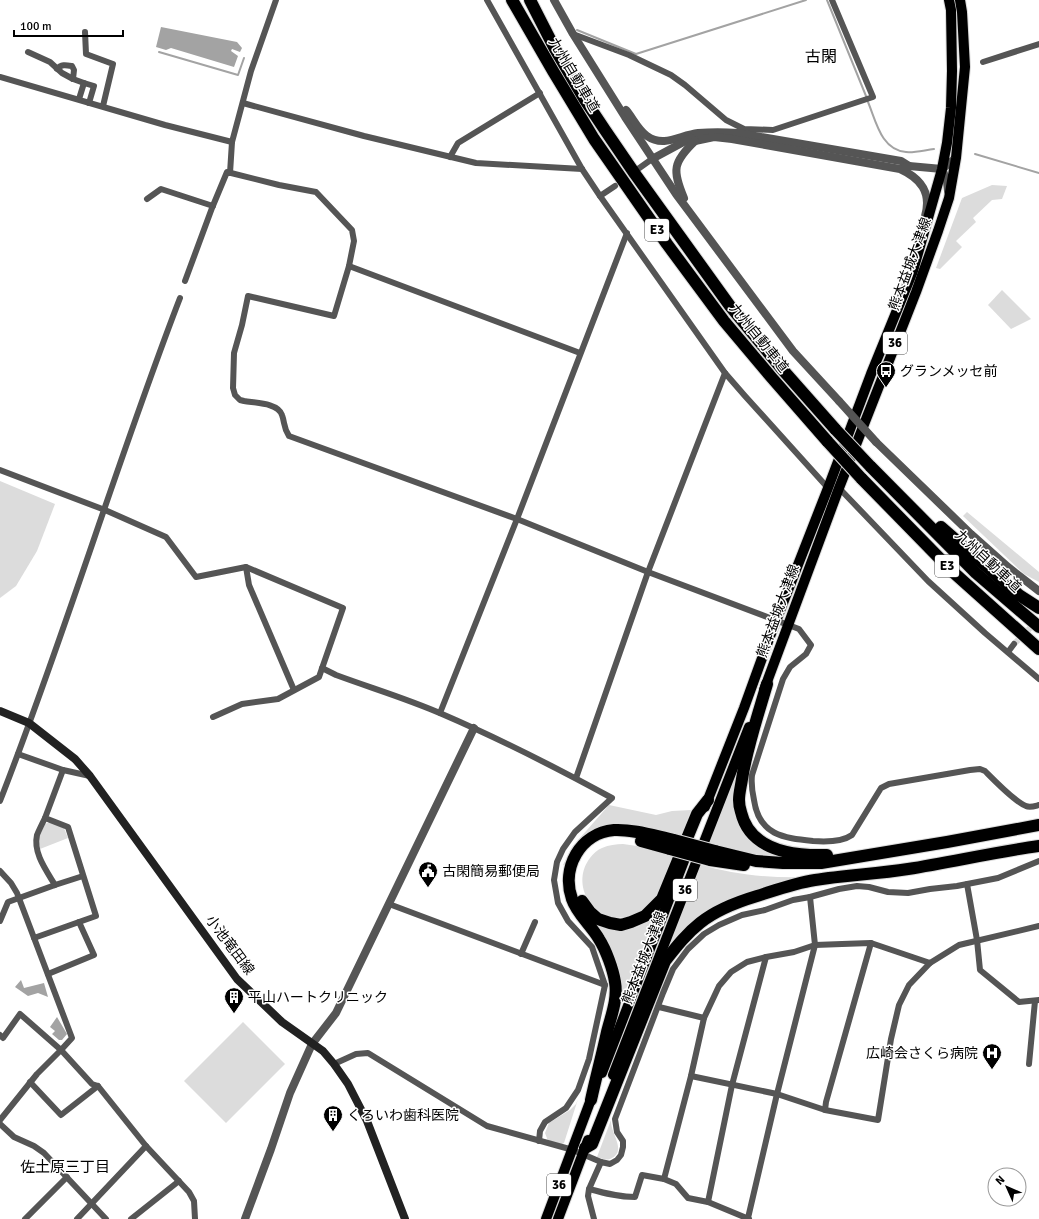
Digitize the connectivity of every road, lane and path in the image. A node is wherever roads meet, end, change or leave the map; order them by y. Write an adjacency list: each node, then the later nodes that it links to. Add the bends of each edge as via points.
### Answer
1 (276, 0): 22 (street)
2 (488, 0): 19 (street)
3 (512, 0): 61 (highway, 九州自動車道 / E3, bridge, via 594,139 724,321 861,478 953,572)
4 (530, 0): 48 (highway, 九州自動車道 / E3, bridge, via 585,100 730,306 782,369)
5 (554, 0): 10 (street)
6 (832, 0): 10 (street, via 873,97 773,130 744,129 726,120 671,75 629,55)
7 (949, 0): 33 (main road, 熊本益城大津線 / 36, via 951,108)
8 (960, 0): 27 (main road, 熊本益城大津線 / 36, via 965,67)
9 (85, 32): 23 (street, via 86,54 113,64)
10 (573, 34): 18 (street)
11 (1039, 44): 13 (street)
12 (28, 52): 14 (street, via 50,62)
13 (983, 62)
14 (56, 69): 16 (street); 16 (street, via 59,66 72,66)
15 (0, 77): 20 (street)
16 (73, 80): 17 (street)
17 (84, 83): 20 (street); 21 (street, via 94,86)
18 (608, 90): 24 (street, via 647,136 663,142 689,134); 28 (street)
19 (540, 93): 26 (street, via 458,143); 31 (street)
20 (78, 99): 21 (street)
21 (89, 102): 23 (street)
22 (242, 103): 25 (street); 26 (street)
23 (103, 106): 25 (street)
24 (694, 138): 28 (street); 29 (street, via 720,132 738,133 902,161); 30 (street, via 732,139); 40 (street, via 676,166 680,189)
25 (232, 142): 34 (street)
26 (450, 157): 31 (street, via 476,163)
27 (956, 158): 33 (street); 37 (main road, 熊本益城大津線 / 36)
28 (652, 159): 32 (street); 40 (street)
29 (909, 166): 30 (street); 33 (street)
30 (900, 168): 43 (street, via 916,178 927,194 926,212 913,256)
31 (582, 169): 36 (street)
32 (638, 169)
33 (942, 169): 37 (street, via 947,180); 43 (main road, 熊本益城大津線 / 36)
34 (230, 173): 39 (street, via 227,172); 42 (street, via 316,192 352,230 354,241)
35 (615, 186): 36 (street)
36 (600, 196): 41 (street)
37 (949, 198): 50 (main road, 熊本益城大津線 / 36, via 916,292)
38 (146, 199): 39 (street, via 162,190)
39 (213, 206): 44 (street)
40 (689, 211): 55 (street, bridge, via 792,351 876,442 971,534)
41 (627, 233): 46 (street); 47 (street)
42 (349, 266): 46 (street); 52 (street, via 334,316 248,296 234,353 232,388 235,395 240,400 275,406 281,413 284,429 289,436)
43 (913, 271): 50 (main road, 熊本益城大津線 / 36, via 871,374)
44 (186, 281)
45 (180, 298): 51 (street)
46 (580, 353): 52 (street)
47 (725, 373): 50 (street); 54 (street)
48 (870, 466): 56 (highway, via 1019,595); 59 (highway, 九州自動車道 / E3, via 976,573)
49 (0, 470): 51 (street)
50 (833, 488): 57 (main road, 熊本益城大津線 / 36); 58 (main road, 熊本益城大津線 / 36); 62 (street, via 928,581)
51 (105, 510): 53 (street, via 166,537 196,577); 70 (street)
52 (517, 519): 54 (street); 68 (street)
53 (246, 566): 63 (street, via 343,608); 66 (street, via 249,585)
54 (648, 572): 57 (street); 75 (street)
55 (1039, 591)
56 (1039, 608)
57 (776, 621): 58 (street); 76 (main road, 熊本益城大津線 / 36)
58 (788, 625): 65 (main road, 熊本益城大津線 / 36); 78 (street, via 799,629 811,645 806,654 790,667 783,679 752,775 755,807 767,829 792,839 846,839 852,835 881,788 889,784 980,769 1027,806)
59 (1039, 627)
60 (1014, 644): 62 (street)
61 (1039, 649)
62 (1008, 652): 64 (street)
63 (322, 668): 66 (street, via 318,676); 68 (street)
64 (1039, 679)
65 (766, 684): 87 (highway, via 744,763 739,801 743,819 751,832 774,848 794,853); 130 (main road, 熊本益城大津線 / 36)
66 (294, 690): 69 (street, via 278,699 242,704)
67 (0, 711): 70 (main road, 小池竜田線)
68 (440, 714): 71 (street)
69 (213, 717)
70 (29, 723): 72 (street); 74 (main road, 小池竜田線, via 75,759)
71 (474, 728): 75 (street); 97 (street)
72 (18, 754): 73 (street); 77 (street)
73 (63, 770): 74 (street); 79 (street)
74 (90, 776): 115 (main road, 小池竜田線, via 237,979 282,1022)
75 (576, 778): 110 (street, via 612,798 575,832 557,862 554,880 558,903 568,921 592,947)
76 (708, 800): 84 (highway, via 697,814 662,899 645,916 621,925 610,923 594,916 582,901 577,889 576,874 581,857 594,845 611,837); 124 (main road, 熊本益城大津線 / 36)
77 (0, 801)
78 (1039, 805)
79 (45, 818): 92 (street, via 68,827); 94 (street, via 37,835 36,846 39,858)
80 (1039, 819): 82 (highway)
81 (1039, 825): 82 (highway)
82 (1008, 830): 87 (highway)
83 (1039, 841): 86 (highway)
84 (672, 844): 88 (highway, bridge); 124 (highway, via 636,831 614,830 600,833 580,847 569,871 572,900 600,939 615,982 615,1004)
85 (1039, 846): 86 (highway)
86 (1013, 849): 91 (highway, via 949,863)
87 (878, 854): 88 (highway, via 821,863 756,861)
88 (713, 855): 91 (highway, via 765,869)
89 (1039, 861): 93 (street, via 998,878)
90 (0, 871): 96 (street, via 11,883)
91 (881, 873): 130 (highway, via 814,880 779,889 740,901 700,922 665,961 598,1131 592,1144)
92 (83, 876): 94 (street); 99 (street, via 96,916)
93 (967, 884): 95 (street, via 908,893 857,886 839,888); 103 (street)
94 (55, 885): 96 (street)
95 (810, 897): 105 (street); 112 (street, via 742,915 704,934 688,949 673,969)
96 (19, 899): 98 (street, via 8,902); 102 (street)
97 (389, 904): 106 (street); 115 (street, via 336,1013)
98 (0, 921)
99 (79, 922): 102 (street); 109 (street, via 94,955)
100 (534, 922): 106 (street)
101 (1039, 926): 103 (street)
102 (34, 938): 109 (street)
103 (977, 940): 108 (street, via 959,945); 111 (street, via 980,970 1019,1002)
104 (871, 943): 105 (street); 108 (street); 125 (street)
105 (815, 945): 107 (street); 123 (street)
106 (521, 954): 110 (street)
107 (766, 957): 113 (street, via 747,962 731,972 719,986); 121 (street)
108 (930, 963): 125 (street, via 909,985 899,1005 890,1039 878,1120)
109 (48, 974): 116 (street, via 72,1038)
110 (605, 985): 128 (street, via 589,1058 578,1090 566,1108 545,1122 540,1131)
111 (1037, 1001): 118 (street)
112 (659, 1007): 113 (street); 131 (street, via 616,1119 617,1132 623,1141 621,1155 610,1164)
113 (704, 1018): 119 (street)
114 (1, 1038): 116 (street, via 20,1014)
115 (312, 1044): 117 (main road, 小池竜田線, via 323,1051); 143 (street, via 290,1093)
116 (61, 1050): 120 (street); 122 (street, via 92,1084)
117 (334, 1064): 128 (street, via 356,1054 368,1053 487,1126); 144 (main road, 小池竜田線, via 348,1084 367,1121)
118 (1029, 1064)
119 (691, 1076): 121 (street); 133 (street)
120 (30, 1082): 122 (street, via 61,1115); 126 (street)
121 (732, 1085): 123 (street); 136 (street)
122 (98, 1086): 129 (street)
123 (777, 1094): 125 (street); 148 (street)
124 (591, 1100): 130 (main road, 熊本益城大津線 / 36)
125 (825, 1110)
126 (0, 1120)
127 (0, 1124): 132 (street, via 14,1137 44,1153)
128 (539, 1141): 130 (street)
129 (146, 1146): 134 (street); 137 (street)
130 (580, 1151): 131 (street); 145 (main road, 熊本益城大津線 / 36); 146 (main road, 熊本益城大津線 / 36)
131 (600, 1162): 135 (street)
132 (67, 1177): 137 (street); 138 (street)
133 (664, 1179): 135 (street, via 642,1175 635,1197); 136 (street, via 676,1184 688,1198)
134 (179, 1181): 141 (street); 142 (street, via 194,1201)
135 (589, 1189): 147 (street, via 588,1196)
136 (708, 1202): 148 (street)
137 (92, 1204): 139 (street); 140 (street)
138 (25, 1219)
139 (77, 1219)
140 (106, 1219)
141 (132, 1219)
142 (195, 1219)
143 (244, 1219)
144 (405, 1219)
145 (546, 1219)
146 (558, 1219)
147 (594, 1219)
148 (748, 1219)

